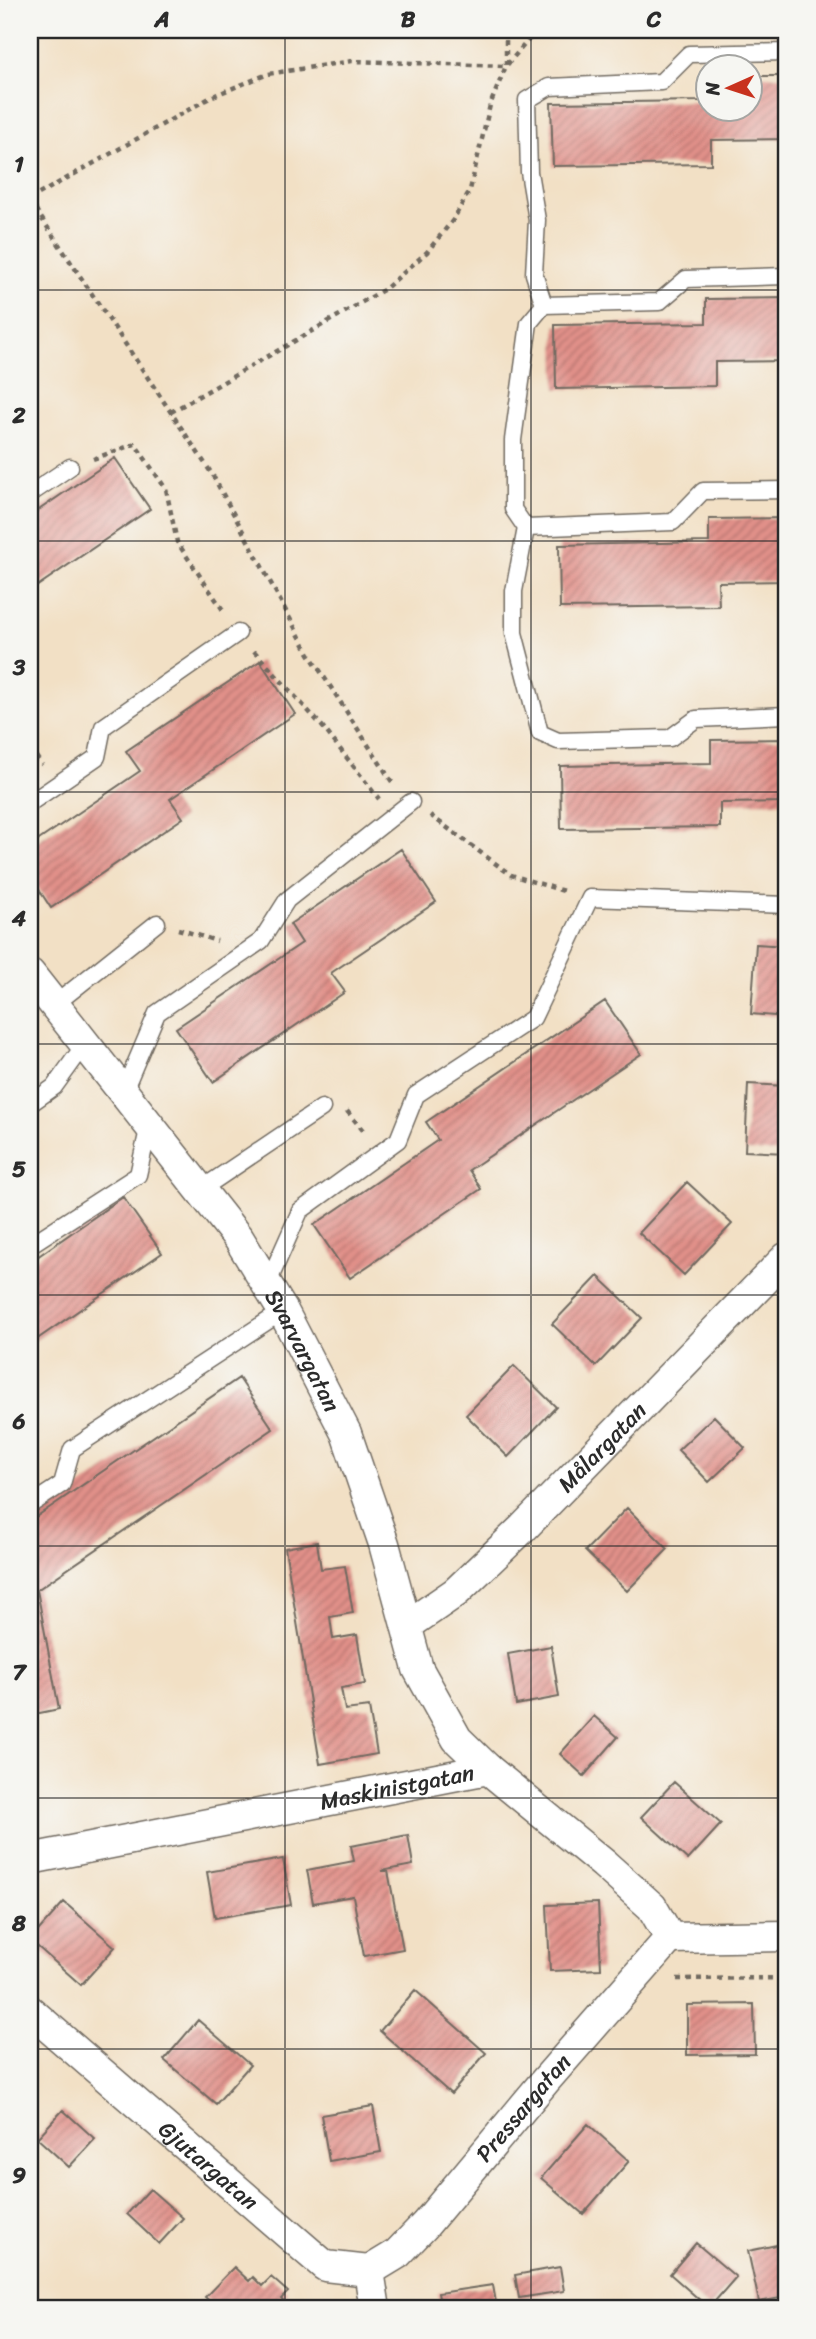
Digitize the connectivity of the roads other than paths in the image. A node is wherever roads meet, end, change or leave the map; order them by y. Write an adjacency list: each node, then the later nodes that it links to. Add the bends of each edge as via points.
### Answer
1 (786, 52): 3 (lane, via 689,54 661,82 549,87 527,100 529,172 537,220 534,274)
2 (786, 276): 3 (lane, via 686,279 659,302)
3 (544, 306): 7 (lane, via 529,323 513,440 513,509)
4 (70, 467): 6 (lane)
5 (786, 490): 7 (lane, via 703,491 673,522)
6 (30, 494)
7 (526, 528): 9 (lane, via 514,591 514,633 540,733 558,741 670,738 696,719)
8 (238, 633): 11 (lane, via 103,727 97,757)
9 (786, 715)
10 (411, 802): 17 (lane, via 287,900 261,942 157,1013)
11 (30, 803)
12 (786, 905): 24 (lane, via 590,898 533,1018 416,1095 398,1140 300,1211)
13 (157, 923): 15 (lane)
14 (30, 974): 15 (street, Svarvargatan)
15 (54, 1005): 16 (street, Svarvargatan)
16 (85, 1044): 17 (street, Svarvargatan); 18 (lane, via 54,1087)
17 (123, 1093): 20 (street, Svarvargatan)
18 (30, 1104)
19 (321, 1108): 21 (lane)
20 (149, 1125): 21 (street, Svarvargatan); 22 (lane, via 138,1175)
21 (200, 1190): 24 (street, Svarvargatan, via 239,1239)
22 (30, 1245)
23 (786, 1258): 27 (street, Målargatan, via 513,1537 456,1592)
24 (267, 1285): 25 (street, Svarvargatan)
25 (283, 1311): 26 (lane, via 72,1449 62,1484); 27 (street, Svarvargatan, via 346,1433)
26 (30, 1505)
27 (408, 1625): 28 (street, Svarvargatan, via 418,1669 435,1702 457,1739)
28 (488, 1769): 29 (street, Maskinistgatan); 31 (street, Maskinistgatan, via 652,1907)
29 (30, 1859)
30 (786, 1936): 31 (street)
31 (670, 1938): 33 (street, Pressargatan, via 425,2225 397,2254)
32 (30, 2011): 33 (street, Gjutargatan, via 325,2266)
33 (369, 2271): 34 (street)
34 (375, 2309)

